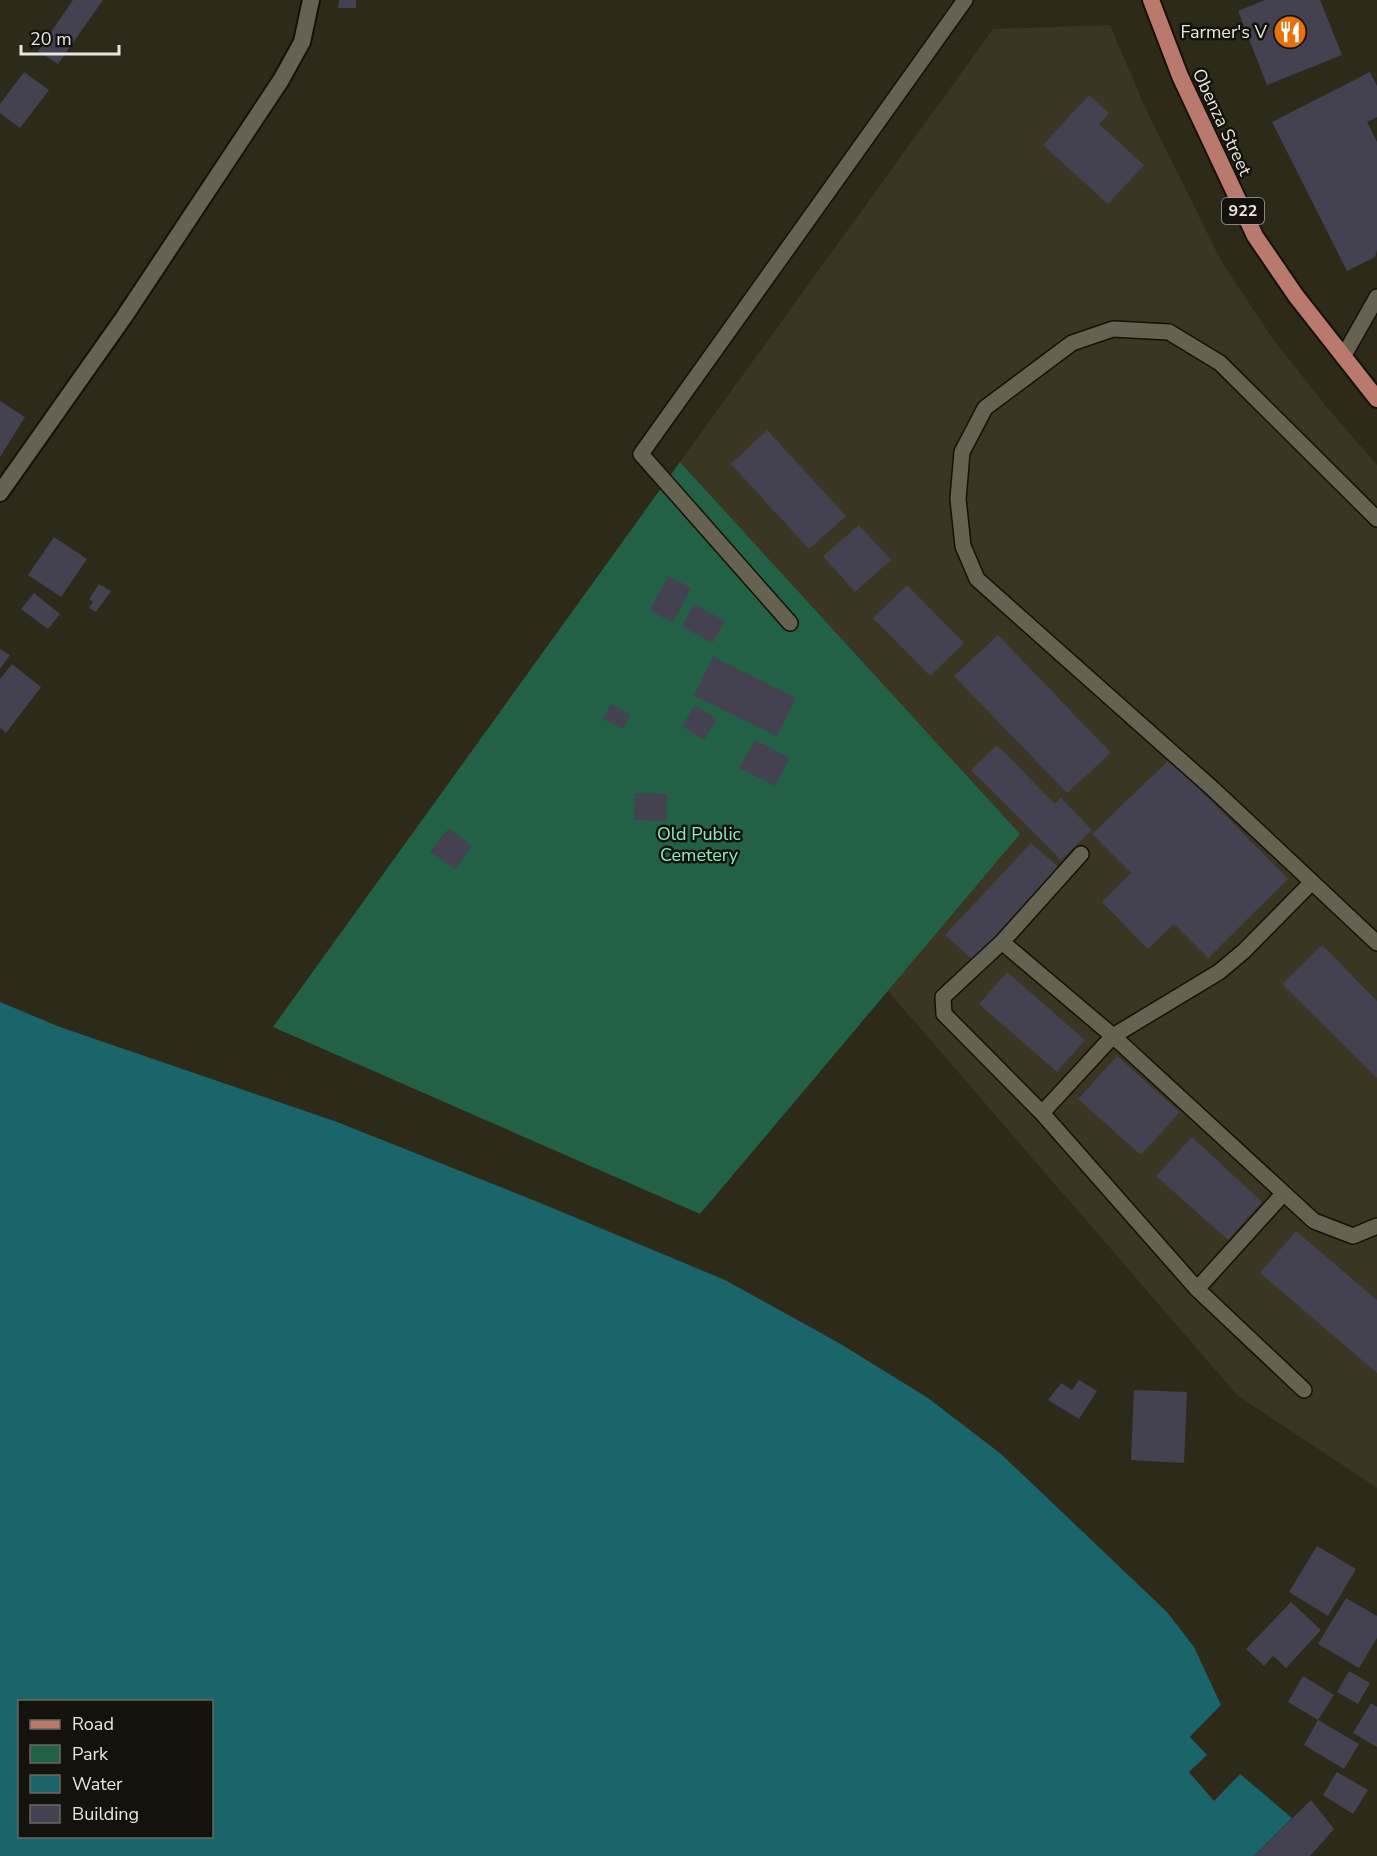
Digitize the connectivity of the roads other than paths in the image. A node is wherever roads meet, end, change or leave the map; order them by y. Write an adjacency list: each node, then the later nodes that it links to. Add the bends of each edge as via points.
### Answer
1 (311, 0): 7 (street, via 302,42 281,80 124,317)
2 (965, 0): 9 (lane, via 641,454)
3 (1151, 0): 5 (main road, Obenza Street / 922, via 1180,76 1255,236)
4 (1377, 297): 5 (lane)
5 (1343, 357): 6 (main road, Obenza Street / 922)
6 (1377, 399)
7 (0, 493)
8 (1377, 519): 11 (lane, via 1220,363 1169,332 1113,329 1072,343 985,408 962,453 958,499 963,546 977,579 1214,789)
9 (790, 623)
10 (1081, 854): 12 (lane)
11 (1312, 882): 13 (lane); 14 (lane, via 1219,972)
12 (1002, 942): 14 (lane); 15 (lane, via 943,997 942,1006 950,1022)
13 (1377, 943)
14 (1113, 1036): 15 (lane); 16 (lane)
15 (1042, 1113): 18 (lane)
16 (1283, 1194): 17 (lane, via 1314,1221 1334,1230 1353,1236); 18 (lane)
17 (1377, 1226)
18 (1197, 1289): 19 (lane)
19 (1304, 1390)

